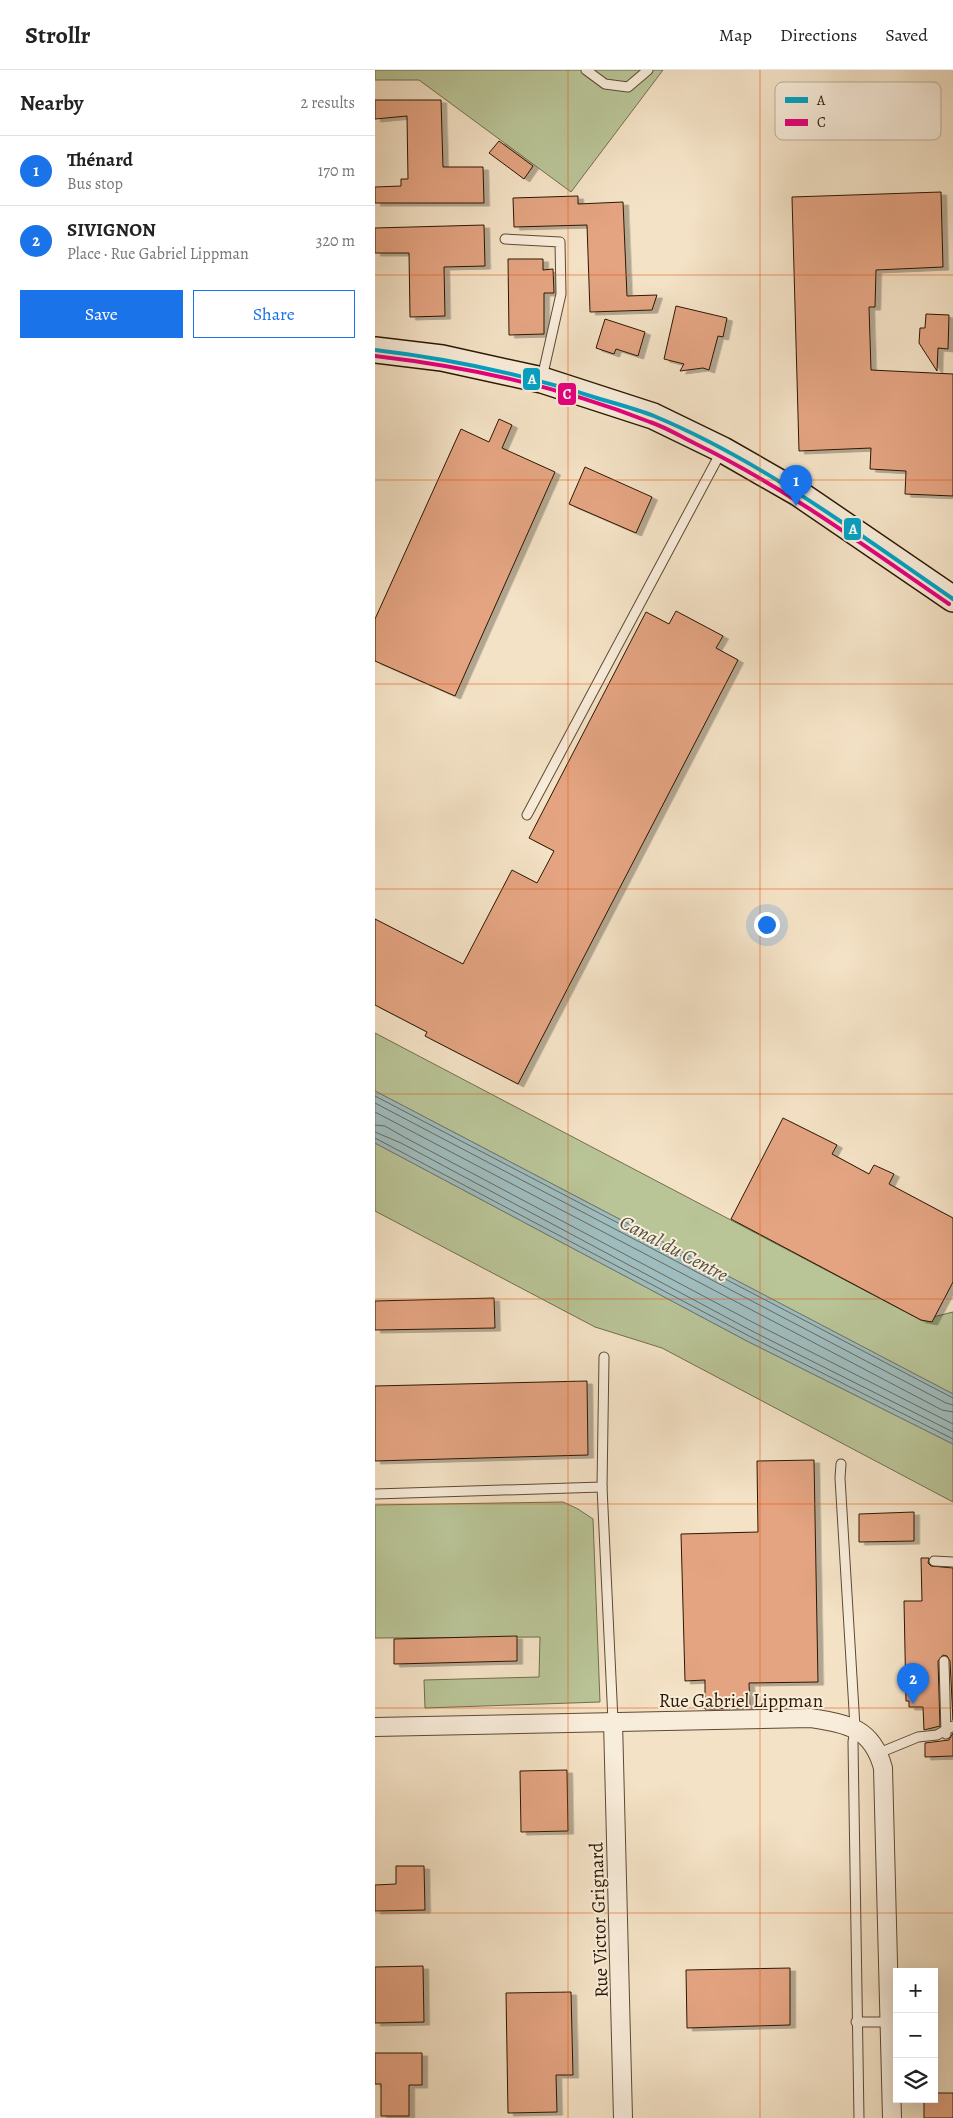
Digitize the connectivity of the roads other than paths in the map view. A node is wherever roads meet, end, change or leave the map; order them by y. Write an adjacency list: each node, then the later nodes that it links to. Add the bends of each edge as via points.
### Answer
1 (586, 70): 2 (lane, via 605,84 628,87)
2 (648, 70)
3 (505, 239): 5 (lane, via 560,242 561,294)
4 (375, 350): 5 (main road, via 442,358)
5 (542, 380): 6 (main road, via 653,416)
6 (723, 450): 7 (main road); 9 (lane)
7 (943, 583): 8 (main road)
8 (953, 599)
9 (527, 815)
10 (603, 1357): 12 (lane)
11 (841, 1464): 19 (lane)
12 (602, 1487): 13 (lane); 17 (lane)
13 (375, 1494)
14 (934, 1561): 15 (lane)
15 (953, 1562)
16 (944, 1662): 20 (lane)
17 (613, 1721): 18 (street, Rue Gabriel Lippman); 19 (street, Rue Gabriel Lippman, via 810,1718); 24 (street, Rue Victor Grignard)
18 (375, 1727)
19 (855, 1727): 21 (street, Rue Gabriel Lippman, via 873,1742); 22 (lane)
20 (948, 1732): 21 (lane, via 918,1736)
21 (879, 1754): 23 (street, Rue Gabriel Lippman, via 883,1768)
22 (855, 2022): 23 (lane); 25 (lane)
23 (889, 2022): 26 (street, Rue Gabriel Lippman)
24 (623, 2118)
25 (859, 2118)
26 (892, 2118)

